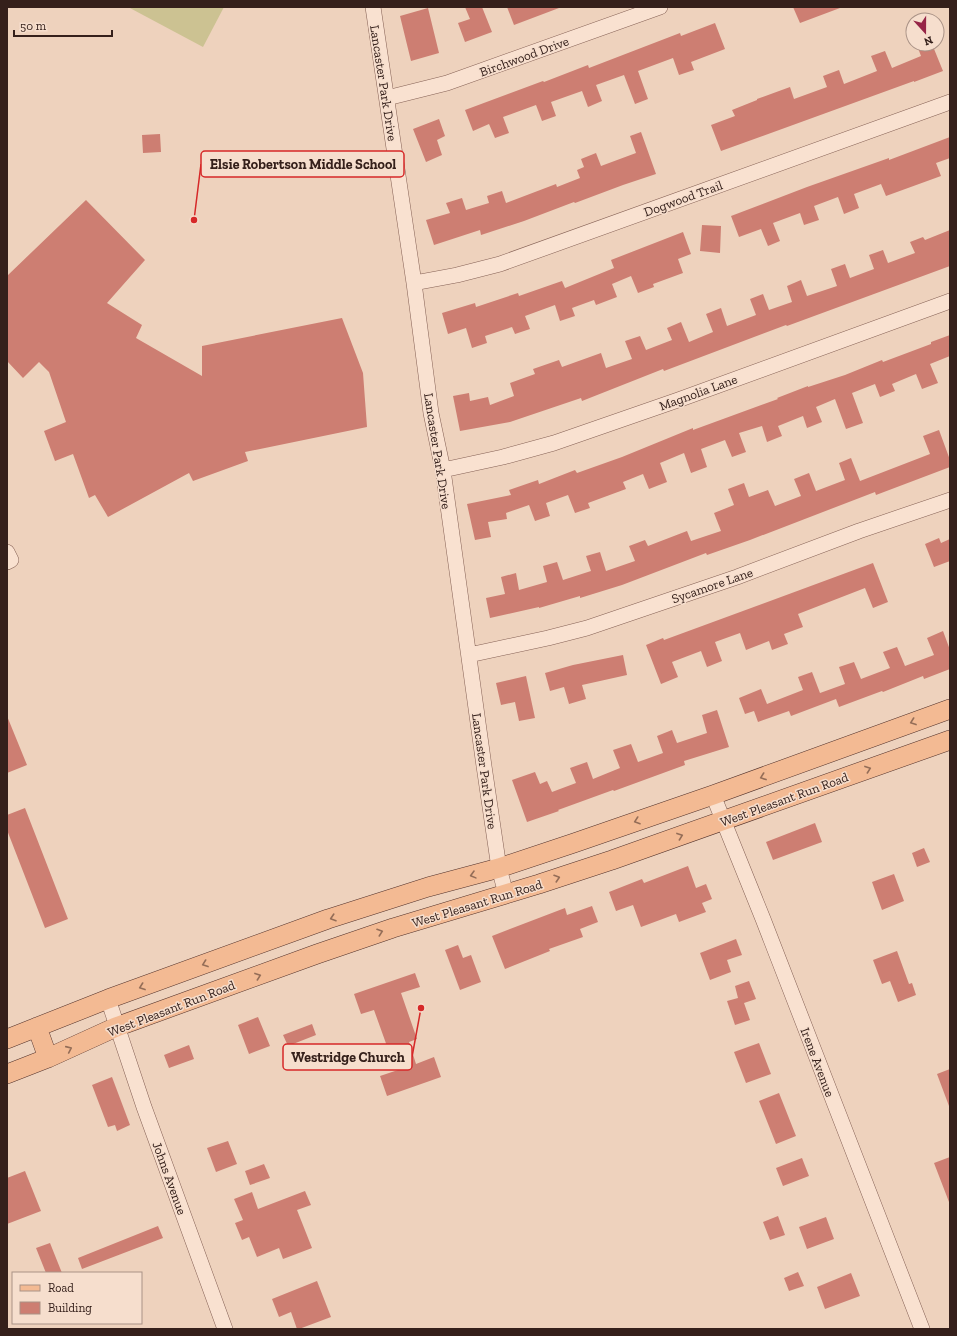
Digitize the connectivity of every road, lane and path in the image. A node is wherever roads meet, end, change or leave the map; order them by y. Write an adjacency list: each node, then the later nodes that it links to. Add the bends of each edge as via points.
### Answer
1 (373, 7): 3 (street, Lancaster Park Drive)
2 (660, 7): 3 (street, Birchwood Drive, via 448,83)
3 (387, 98): 5 (street, Lancaster Park Drive)
4 (950, 102): 5 (street, Dogwood Trail, via 500,264)
5 (414, 283): 7 (street, Lancaster Park Drive, via 431,413)
6 (950, 301): 7 (street, Magnolia Lane, via 554,443)
7 (442, 470): 9 (street, Lancaster Park Drive)
8 (950, 500): 9 (street, Sycamore Lane, via 593,626)
9 (469, 655): 14 (street, Lancaster Park Drive)
10 (950, 708): 12 (main road, one-way to 12)
11 (950, 740): 13 (main road, West Pleasant Run Road, one-way to 11)
12 (713, 795): 13 (street, Irene Avenue); 14 (main road, one-way to 14)
13 (724, 821): 15 (main road, West Pleasant Run Road, one-way to 13); 25 (street, Irene Avenue)
14 (499, 868): 15 (street, Lancaster Park Drive); 16 (main road, one-way to 16, via 428,887)
15 (506, 894): 17 (main road, West Pleasant Run Road, one-way to 15)
16 (307, 927): 17 (main road); 18 (main road, one-way to 18)
17 (317, 954): 20 (main road, West Pleasant Run Road, one-way to 17)
18 (108, 999): 19 (main road); 20 (street, Johns Avenue)
19 (37, 1027): 21 (main road); 22 (main road)
20 (116, 1028): 22 (main road, West Pleasant Run Road, one-way to 20); 24 (street, Johns Avenue)
21 (7, 1039)
22 (48, 1058): 23 (main road, West Pleasant Run Road)
23 (7, 1074)
24 (226, 1329)
25 (922, 1329)

